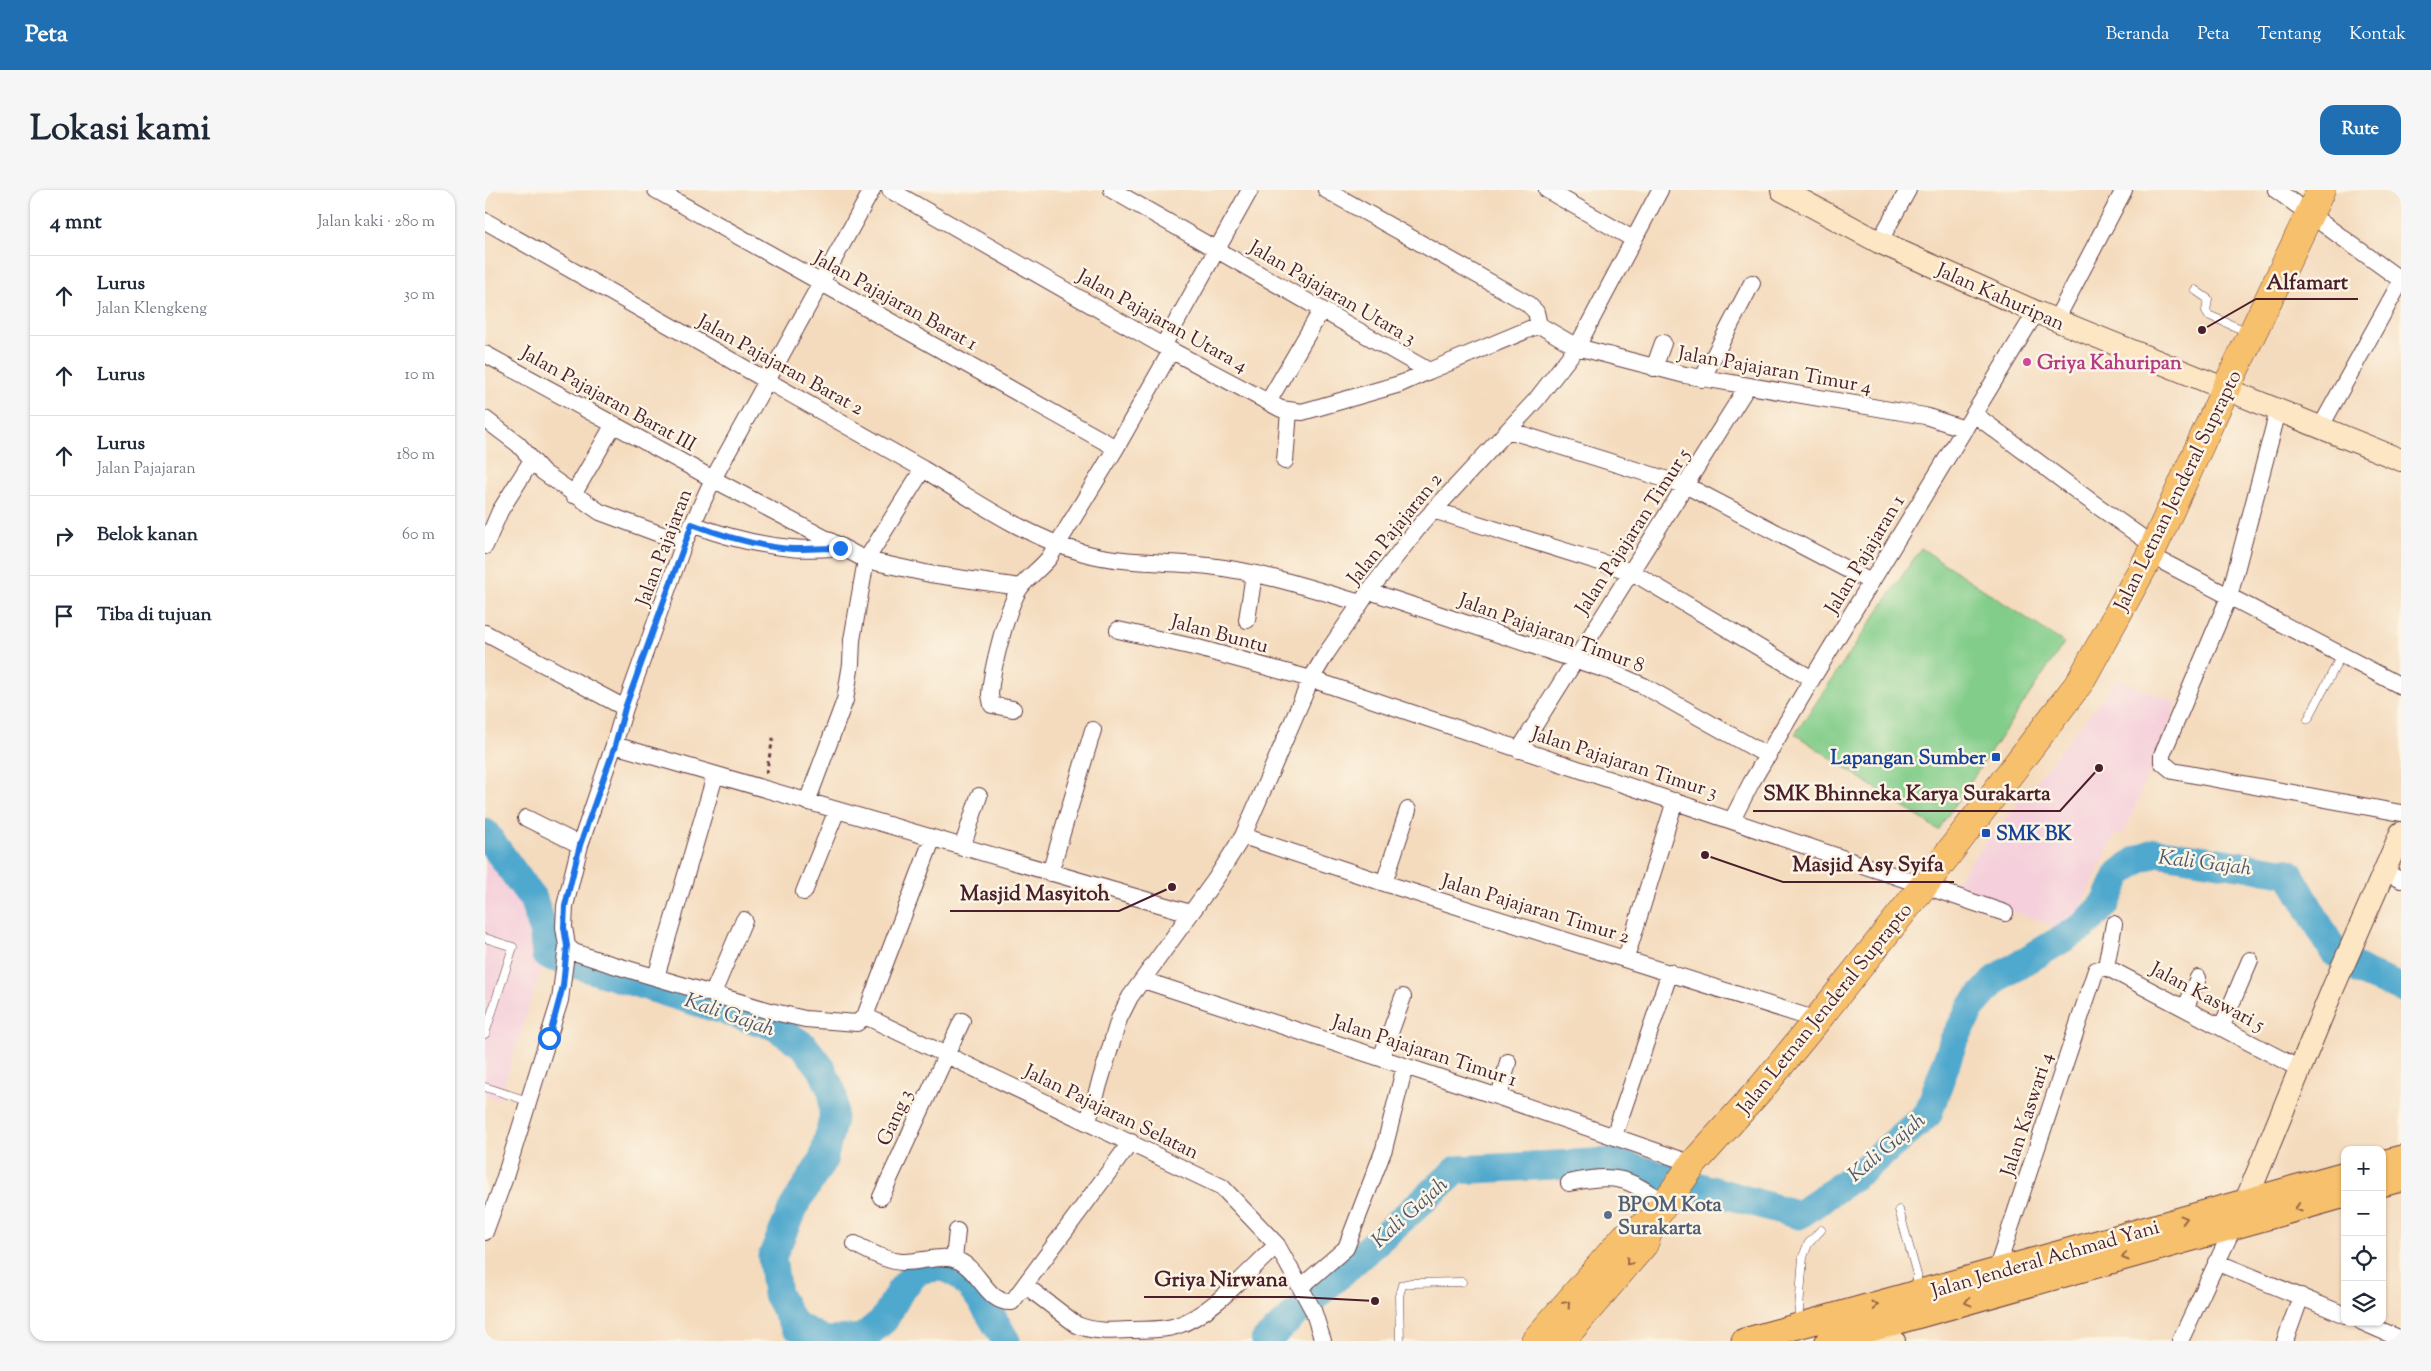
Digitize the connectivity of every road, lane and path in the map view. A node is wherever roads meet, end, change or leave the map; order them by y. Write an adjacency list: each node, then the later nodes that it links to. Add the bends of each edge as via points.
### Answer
1 (655, 190): 20 (street, Jalan Pajajaran Barat 1)
2 (872, 190): 20 (street, Jalan Pajajaran)
3 (890, 190): 28 (street, Jalan Pajajaran Utara 4)
4 (1113, 190): 17 (street, Jalan Pajajaran Utara 3)
5 (1250, 190): 17 (street)
6 (1326, 190): 24 (street, via 1527,303 1536,312)
7 (1547, 190): 15 (street)
8 (1660, 190): 15 (street, Jalan Pajajaran 2)
9 (1908, 190): 16 (street)
10 (2124, 190): 23 (street, Jalan Pajajaran 1)
11 (2276, 190): 13 (street)
12 (1795, 193): 16 (street, Jalan Kahuripan)
13 (2315, 201): 18 (street); 25 (highway, Jalan Letnan Jenderal Suprapto)
14 (485, 221): 33 (street, Jalan Pajajaran Barat 2)
15 (1633, 239): 27 (street, Jalan Pajajaran 2)
16 (1879, 242): 23 (street, Jalan Kahuripan)
17 (1218, 250): 22 (street, Jalan Pajajaran Utara 3); 28 (street)
18 (2401, 280): 43 (street)
19 (1752, 283): 32 (street)
20 (823, 284): 33 (street, Jalan Pajajaran); 45 (street, Jalan Pajajaran Barat 1)
21 (2195, 290): 25 (lane, via 2208,299 2208,315)
22 (1321, 311): 31 (street, Jalan Pajajaran Utara 3); 36 (street)
23 (2046, 316): 35 (street, Jalan Kahuripan); 39 (street, Jalan Pajajaran 1)
24 (1539, 325): 27 (street, Jalan Pajajaran Timur 4); 31 (street)
25 (2252, 334): 35 (highway, Jalan Letnan Jenderal Suprapto)
26 (1663, 343): 30 (street)
27 (1577, 347): 30 (street, Jalan Pajajaran Timur 4); 44 (street, Jalan Pajajaran 2)
28 (1167, 348): 36 (street, Jalan Pajajaran Utara 4); 45 (street)
29 (485, 354): 41 (street, Jalan Pajajaran Barat III)
30 (1654, 368): 32 (street, Jalan Pajajaran Timur 4)
31 (1429, 372): 37 (street, Jalan Pajajaran Utara 4, via 1400,384 1305,412)
32 (1703, 379): 34 (street, Jalan Pajajaran Timur 4)
33 (768, 381): 49 (street, Jalan Pajajaran Barat 2); 50 (street, Jalan Pajajaran)
34 (1747, 387): 42 (street, Jalan Pajajaran Timur 4, via 1925,416); 51 (street, Jalan Pajajaran Timur 5)
35 (2225, 390): 38 (street, Jalan Kahuripan); 59 (highway, Jalan Letnan Jenderal Suprapto)
36 (1268, 402): 37 (street, Jalan Pajajaran Utara 4)
37 (1289, 411): 48 (street)
38 (2278, 411): 43 (street, Jalan Kahuripan); 65 (street)
39 (1974, 414): 42 (street, Jalan Pajajaran 1); 59 (street)
40 (485, 419): 46 (street, via 518,444)
41 (614, 424): 50 (street, Jalan Pajajaran Barat III); 52 (street)
42 (1965, 428): 63 (street, Jalan Pajajaran 1)
43 (2320, 428): 47 (street, Jalan Kahuripan)
44 (1508, 430): 51 (street); 53 (street, Jalan Pajajaran 2)
45 (1116, 448): 56 (street)
46 (532, 460): 52 (street); 57 (street, via 500,512)
47 (2401, 460)
48 (1285, 461)
49 (923, 469): 56 (street, Jalan Pajajaran Barat 2); 60 (street)
50 (713, 479): 54 (street, Jalan Pajajaran); 58 (street, Jalan Pajajaran Barat III)
51 (1687, 486): 61 (street, Jalan Pajajaran Timur 5); 63 (street)
52 (573, 495): 55 (street, via 609,516)
53 (1433, 510): 61 (street); 66 (street, Jalan Pajajaran 2)
54 (692, 524): 55 (street, Jalan Pajajaran); 58 (street, via 768,545 793,549)
55 (684, 543): 75 (street, Jalan Pajajaran)
56 (1057, 544): 62 (street, Jalan Pajajaran Barat 2, via 1086,554 1210,566); 64 (street, via 1038,572)
57 (485, 546)
58 (840, 548): 60 (street, Jalan Pajajaran Barat III)
59 (2152, 550): 65 (street); 101 (highway, Jalan Letnan Jenderal Suprapto, via 2080,682)
60 (866, 560): 64 (street, Jalan Pajajaran Barat III, via 930,574); 86 (street, via 845,700)
61 (1632, 572): 71 (street, Jalan Pajajaran Timur 5); 73 (street)
62 (1254, 574): 66 (street, Jalan Pajajaran Timur 8); 67 (street)
63 (1871, 582): 73 (street, Jalan Pajajaran 1)
64 (1021, 587): 76 (street, via 1006,620 990,686 992,705)
65 (2229, 596): 70 (street); 90 (street, via 2162,755 2162,762 2173,771)
66 (1364, 597): 71 (street, Jalan Pajajaran Timur 8); 72 (street, Jalan Pajajaran 2)
67 (1247, 620)
68 (1118, 630): 72 (street, Jalan Buntu)
69 (485, 632): 75 (street)
70 (2342, 654): 74 (street); 77 (lane)
71 (1574, 660): 81 (street, Jalan Pajajaran Timur 5); 82 (street, Jalan Pajajaran Timur 8, via 1644,686)
72 (1311, 679): 81 (street, Jalan Pajajaran Timur 3); 94 (street, Jalan Pajajaran 2)
73 (1812, 679): 82 (street, Jalan Pajajaran 1)
74 (2401, 686)
75 (625, 708): 80 (street, Jalan Pajajaran)
76 (1013, 709)
77 (2308, 719)
78 (1093, 730): 98 (street)
79 (773, 734): 84 (path)
80 (615, 746): 83 (street); 96 (street, Jalan Pajajaran)
81 (1519, 750): 87 (street, Jalan Pajajaran Timur 3)
82 (1768, 756): 92 (street, Jalan Pajajaran 1)
83 (715, 776): 84 (street); 113 (street)
84 (764, 788): 86 (street)
85 (979, 796): 97 (street)
86 (807, 802): 88 (street)
87 (1675, 802): 92 (street, Jalan Pajajaran Timur 3); 109 (street)
88 (837, 810): 95 (street); 102 (street)
89 (1408, 810): 100 (street)
90 (2401, 813)
91 (525, 818): 96 (street)
92 (1732, 820): 101 (street, Jalan Pajajaran Timur 3)
93 (2401, 833): 99 (street)
94 (1243, 836): 100 (street, Jalan Pajajaran Timur 2); 103 (street, Jalan Pajajaran 2)
95 (932, 840): 97 (street); 119 (street)
96 (580, 845): 108 (street, Jalan Pajajaran, via 565,906)
97 (962, 848): 98 (street)
98 (1050, 872): 103 (street)
99 (2392, 876): 128 (street, via 2353,943)
100 (1384, 883): 109 (street, Jalan Pajajaran Timur 2)
101 (1925, 884): 104 (street, Jalan Pajajaran Timur 3); 120 (highway, Jalan Letnan Jenderal Suprapto)
102 (804, 892)
103 (1190, 913): 115 (street, Jalan Pajajaran 2)
104 (2005, 913)
105 (744, 920): 116 (street)
106 (2114, 924): 111 (street, Jalan Kaswari 4)
107 (485, 938): 123 (lane, via 513,947)
108 (567, 946): 113 (street, via 574,952); 131 (street, Jalan Pajajaran, via 560,1000)
109 (1626, 958): 112 (street, Jalan Pajajaran Timur 2)
110 (2250, 960): 122 (street)
111 (2101, 968): 118 (street, Jalan Kaswari 5); 155 (street, Jalan Kaswari 4)
112 (1670, 972): 120 (street, Jalan Pajajaran Timur 2); 133 (street)
113 (656, 977): 116 (street)
114 (2198, 978): 118 (street)
115 (1143, 980): 125 (street, Jalan Pajajaran Timur 1); 132 (street, Jalan Pajajaran 2, via 1119,1018)
116 (713, 993): 119 (street, via 769,1011 805,1018 857,1022)
117 (1403, 997): 125 (street)
118 (2186, 1007): 122 (street, Jalan Kaswari 5)
119 (865, 1016): 124 (street, Jalan Pajajaran Selatan)
120 (1817, 1020): 137 (highway, Jalan Letnan Jenderal Suprapto)
121 (962, 1021): 124 (street, Gang 3)
122 (2222, 1026): 128 (street, Jalan Kaswari 5)
123 (485, 1034)
124 (946, 1054): 132 (street, Jalan Pajajaran Selatan); 143 (street, Gang 3)
125 (1381, 1058): 127 (street, Jalan Pajajaran Timur 1)
126 (1508, 1062): 130 (street)
127 (1405, 1066): 130 (street, Jalan Pajajaran Timur 1); 158 (street, via 1384,1149 1346,1248)
128 (2300, 1069): 144 (street)
129 (485, 1087): 131 (lane)
130 (1499, 1097): 133 (street, Jalan Pajajaran Timur 1)
131 (520, 1099): 150 (street, Jalan Pajajaran)
132 (1088, 1121): 134 (street, Jalan Pajajaran Selatan)
133 (1614, 1136): 137 (street, Jalan Pajajaran Timur 1)
134 (1131, 1142): 152 (street, Jalan Pajajaran Selatan, via 1222,1187); 157 (street)
135 (2401, 1158): 136 (main road)
136 (2386, 1162)
137 (1691, 1167): 145 (highway, Jalan Letnan Jenderal Suprapto)
138 (2341, 1175): 144 (main road, Jalan Jenderal Achmad Yani)
139 (2401, 1179): 141 (main road)
140 (1569, 1183): 145 (street, via 1619,1178 1643,1188)
141 (2386, 1183)
142 (2341, 1196): 147 (main road, Jalan Jenderal Achmad Yani, one-way to 147)
143 (881, 1197)
144 (2245, 1203): 155 (main road, Jalan Jenderal Achmad Yani, one-way to 144)
145 (1662, 1207): 165 (highway, Jalan Letnan Jenderal Suprapto, one-way to 165, via 1644,1244); 170 (highway, Jalan Letnan Jenderal Suprapto, one-way to 145, via 1625,1237)
146 (1899, 1210): 159 (lane, via 1917,1275)
147 (2235, 1226): 154 (street); 166 (main road, Jalan Jenderal Achmad Yani, one-way to 166)
148 (1821, 1230): 164 (lane, via 1808,1244 1803,1256)
149 (957, 1231): 153 (street)
150 (485, 1232)
151 (855, 1244): 153 (street, via 894,1261)
152 (1277, 1245): 157 (street, via 1207,1309 1184,1323 1167,1328 1087,1329); 158 (street, Jalan Pajajaran Selatan)
153 (954, 1259): 157 (street, via 963,1262 994,1296 1005,1302 1012,1302)
154 (2216, 1262): 160 (street); 175 (street)
155 (1996, 1271): 159 (main road, Jalan Jenderal Achmad Yani)
156 (1462, 1282): 169 (lane, via 1402,1285 1399,1296)
157 (1026, 1286)
158 (1302, 1288): 168 (street, Jalan Pajajaran Selatan)
159 (1918, 1293): 161 (main road, Jalan Jenderal Achmad Yani, one-way to 159)
160 (2301, 1296): 162 (street); 176 (street)
161 (1849, 1312): 164 (main road, Jalan Jenderal Achmad Yani); 166 (street)
162 (2341, 1313)
163 (2372, 1326): 167 (street)
164 (1797, 1327): 172 (main road, Jalan Jenderal Achmad Yani)
165 (1581, 1328): 171 (highway, Jalan Letnan Jenderal Suprapto)
166 (1867, 1330): 173 (main road, Jalan Jenderal Achmad Yani); 174 (street)
167 (2401, 1339)
168 (1323, 1341)
169 (1400, 1341)
170 (1535, 1341)
171 (1561, 1341)
172 (1744, 1341)
173 (1828, 1341)
174 (1894, 1341)
175 (2180, 1341)
176 (2285, 1341)

